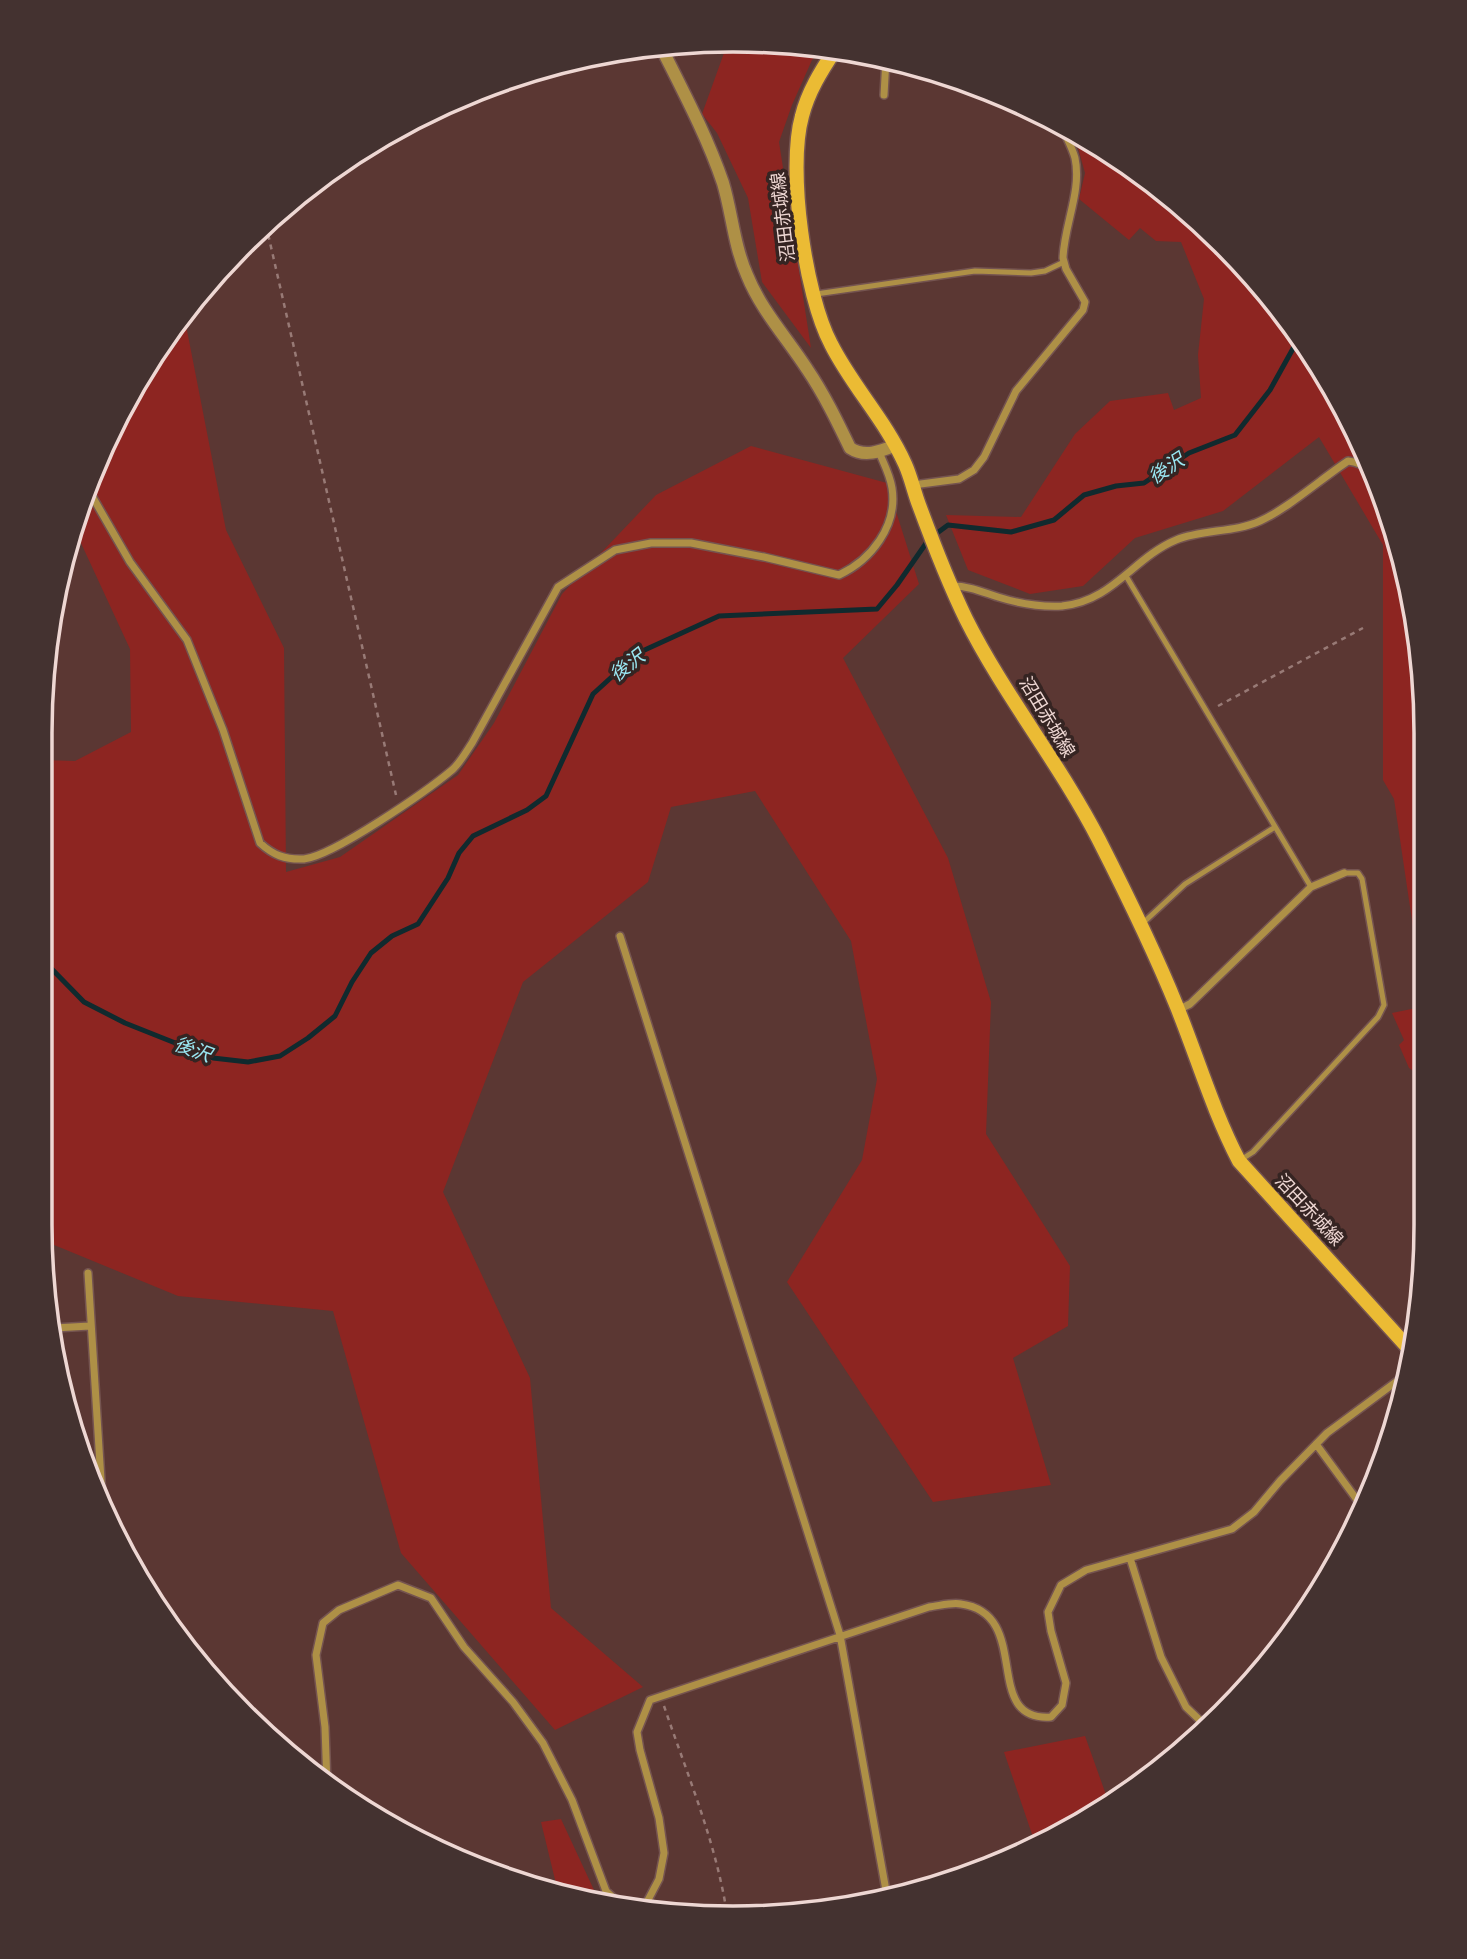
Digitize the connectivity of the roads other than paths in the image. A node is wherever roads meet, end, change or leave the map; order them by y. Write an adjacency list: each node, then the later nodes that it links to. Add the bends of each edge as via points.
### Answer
1 (665, 56): 9 (street, via 716,163 747,277 828,402 850,448)
2 (830, 59): 7 (main road, 沼田赤城線, via 810,93 796,144 796,181)
3 (885, 70): 4 (street)
4 (884, 95)
5 (1068, 141): 6 (street, via 1076,183)
6 (1064, 262): 7 (lane, via 1031,274 975,271); 11 (street, via 1085,302 1083,310 1016,391 984,457 959,479)
7 (814, 295): 8 (main road, 沼田赤城線, via 831,344)
8 (896, 445): 9 (street); 11 (main road, 沼田赤城線)
9 (879, 452): 12 (street, via 893,490 892,517 879,542 857,566 839,575 691,543 651,542 615,550 558,587 455,768 399,808 306,859 275,856 260,843 187,640 130,562)
10 (1358, 463): 13 (street, via 1348,461 1259,522 1177,540)
11 (912, 485): 14 (main road, 沼田赤城線)
12 (94, 500)
13 (1126, 576): 14 (street, via 1089,600 1059,606); 15 (lane)
14 (951, 586): 18 (main road, 沼田赤城線, via 1097,836)
15 (1275, 827): 17 (lane); 18 (lane, via 1185,884)
16 (1344, 873): 17 (street); 21 (lane, via 1358,873 1362,879 1384,1005 1378,1017 1253,1152)
17 (1311, 887): 20 (street, via 1190,1004)
18 (1140, 925): 20 (main road, 沼田赤城線)
19 (620, 936): 31 (street)
20 (1178, 1010): 21 (main road, 沼田赤城線, via 1209,1097)
21 (1239, 1161): 25 (main road, 沼田赤城線)
22 (88, 1273): 23 (street)
23 (90, 1326): 24 (street); 28 (street)
24 (60, 1328)
25 (1404, 1343)
26 (1395, 1382): 27 (street)
27 (1316, 1444): 29 (street); 30 (street, via 1233,1529)
28 (101, 1477)
29 (1357, 1499)
30 (1130, 1558): 31 (street, via 1086,1570 1061,1585 1048,1612 1066,1683 1062,1705 1051,1717 1036,1718 1020,1708 1013,1699 1000,1636 989,1615 961,1604 929,1607); 32 (street, via 1161,1657 1186,1707)
31 (840, 1635): 34 (street); 36 (street, via 650,1700 637,1732 664,1853 659,1879)
32 (1201, 1721)
33 (327, 1771): 35 (street, via 316,1655 323,1623 339,1610 398,1586 431,1598 464,1647 543,1743 572,1800)
34 (886, 1889)
35 (610, 1895)
36 (647, 1901)

